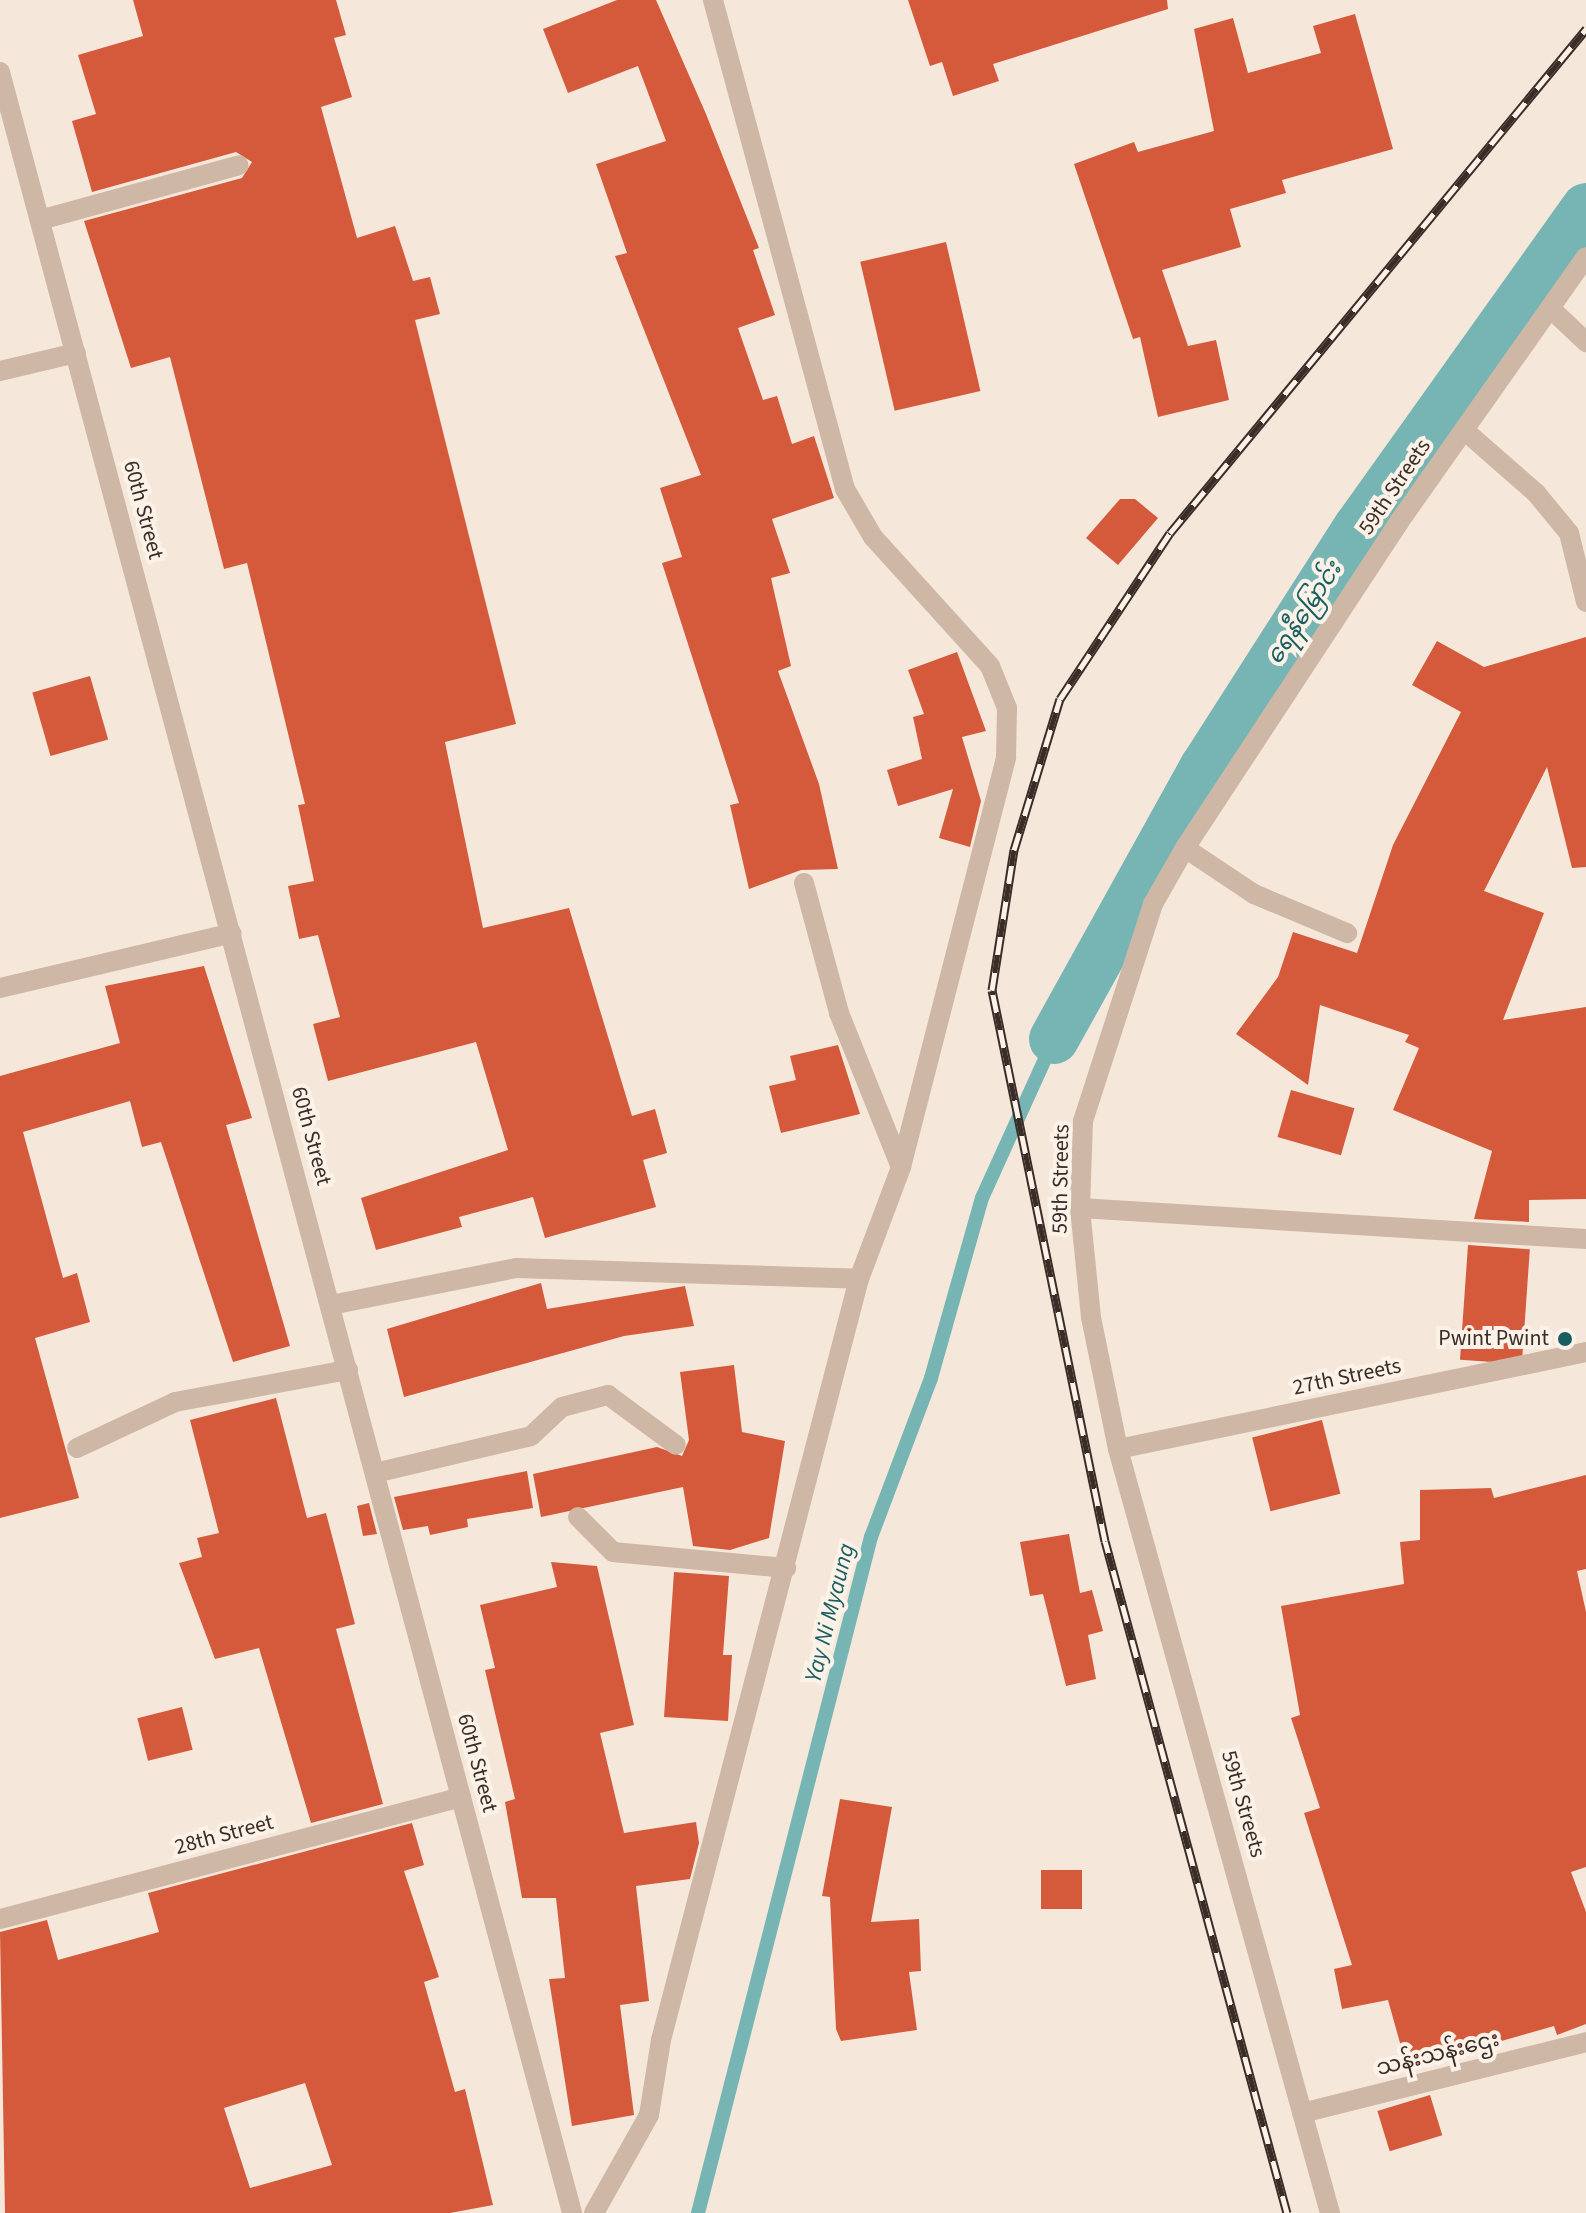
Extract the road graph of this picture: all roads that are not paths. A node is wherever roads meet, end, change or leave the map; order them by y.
1 (713, 0) edge
2 (0, 72) edge
3 (239, 165) dead end
4 (40, 220) junction
5 (1586, 257) edge
6 (1550, 308) junction
7 (1586, 342) edge
8 (76, 353) junction
9 (0, 371) edge
10 (1464, 430) junction
11 (1569, 533) junction
12 (1586, 554) edge
13 (1586, 602) edge
14 (1185, 848) junction
15 (804, 883) dead end
16 (232, 933) junction
17 (1347, 933) dead end
18 (0, 988) edge
19 (901, 1167) junction
20 (1080, 1208) junction
21 (1586, 1239) edge
22 (859, 1279) junction
23 (331, 1305) junction
24 (1586, 1352) edge
25 (348, 1370) junction
26 (676, 1445) dead end
27 (77, 1448) dead end
28 (1118, 1449) junction
29 (375, 1473) junction
30 (578, 1517) dead end
31 (786, 1568) junction
32 (461, 1797) junction
33 (0, 1919) edge
34 (1586, 2042) edge
35 (1302, 2113) junction
36 (572, 2213) edge
37 (594, 2213) edge
38 (1330, 2213) edge

1 - 19 street
2 - 4 street, 60th Street
3 - 4 street
4 - 8 street, 60th Street
5 - 6 street, 59th Streets
6 - 7 street
6 - 10 street, 59th Streets
8 - 9 street
8 - 16 street, 60th Street
10 - 11 street
10 - 14 street, 59th Streets
11 - 12 street
11 - 13 street
14 - 17 street
14 - 20 street, 59th Streets
15 - 19 street
16 - 18 street
16 - 23 street, 60th Street
19 - 22 street
20 - 21 street
20 - 28 street, 59th Streets
22 - 23 street
22 - 31 street
23 - 25 street, 60th Street
24 - 28 street, 27th Streets
25 - 27 street
25 - 29 street, 60th Street
26 - 29 street
28 - 35 street, 59th Streets
29 - 32 street, 60th Street
30 - 31 street
31 - 37 street
32 - 33 street, 28th Street
32 - 36 street, 60th Street
34 - 35 street, သန်းသန်းဌေး
35 - 38 street, 59th Streets

